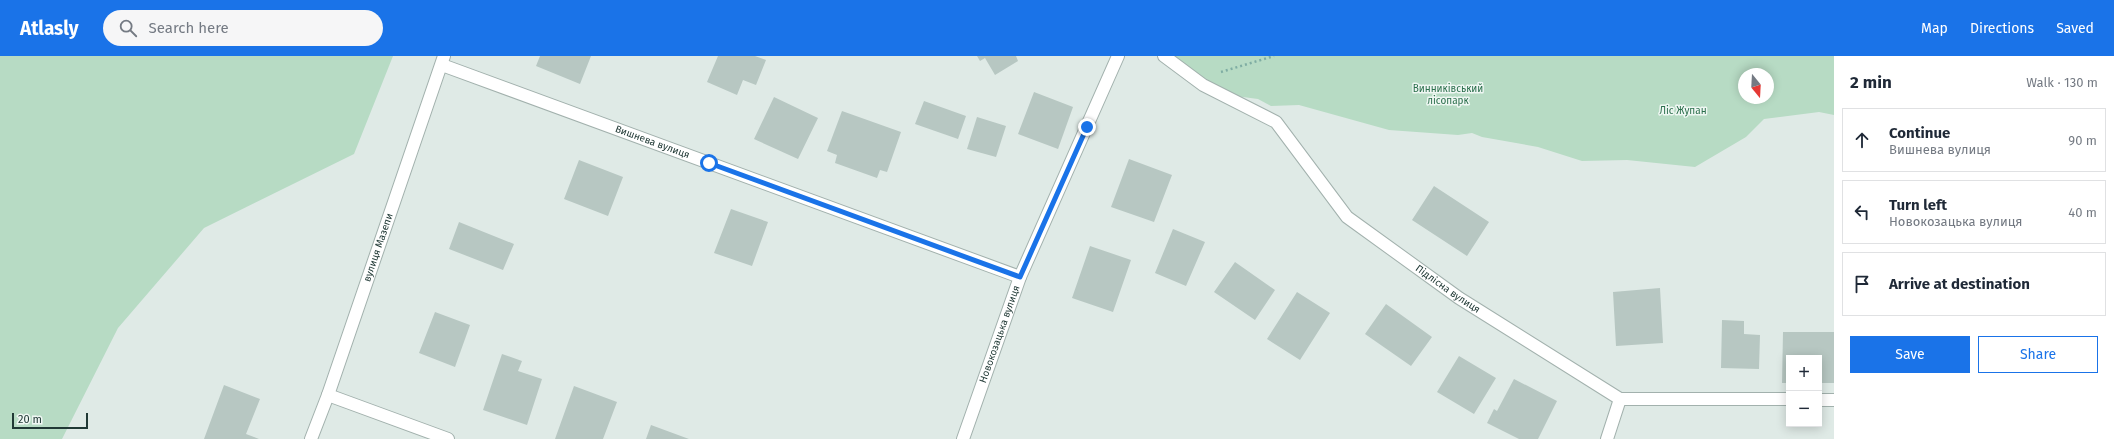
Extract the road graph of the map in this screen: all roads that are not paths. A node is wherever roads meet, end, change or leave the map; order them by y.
1 (1118, 56) edge
2 (1164, 56) edge
3 (443, 60) edge
4 (1020, 277) junction
5 (328, 395) junction
6 (1620, 399) junction
7 (1786, 400) edge
8 (1822, 400) edge
9 (1834, 400) edge
10 (311, 439) edge
11 (448, 439) edge
12 (963, 439) edge
13 (1607, 439) edge

1 - 4 street, Новокозацька вулиця
2 - 6 street, Підлісна вулиця
3 - 4 street, Вишнева вулиця
3 - 5 street, вулиця Мазепи
4 - 12 street, Новокозацька вулиця
5 - 10 street, вулиця Мазепи
5 - 11 street
6 - 7 street
6 - 13 street
8 - 9 street

